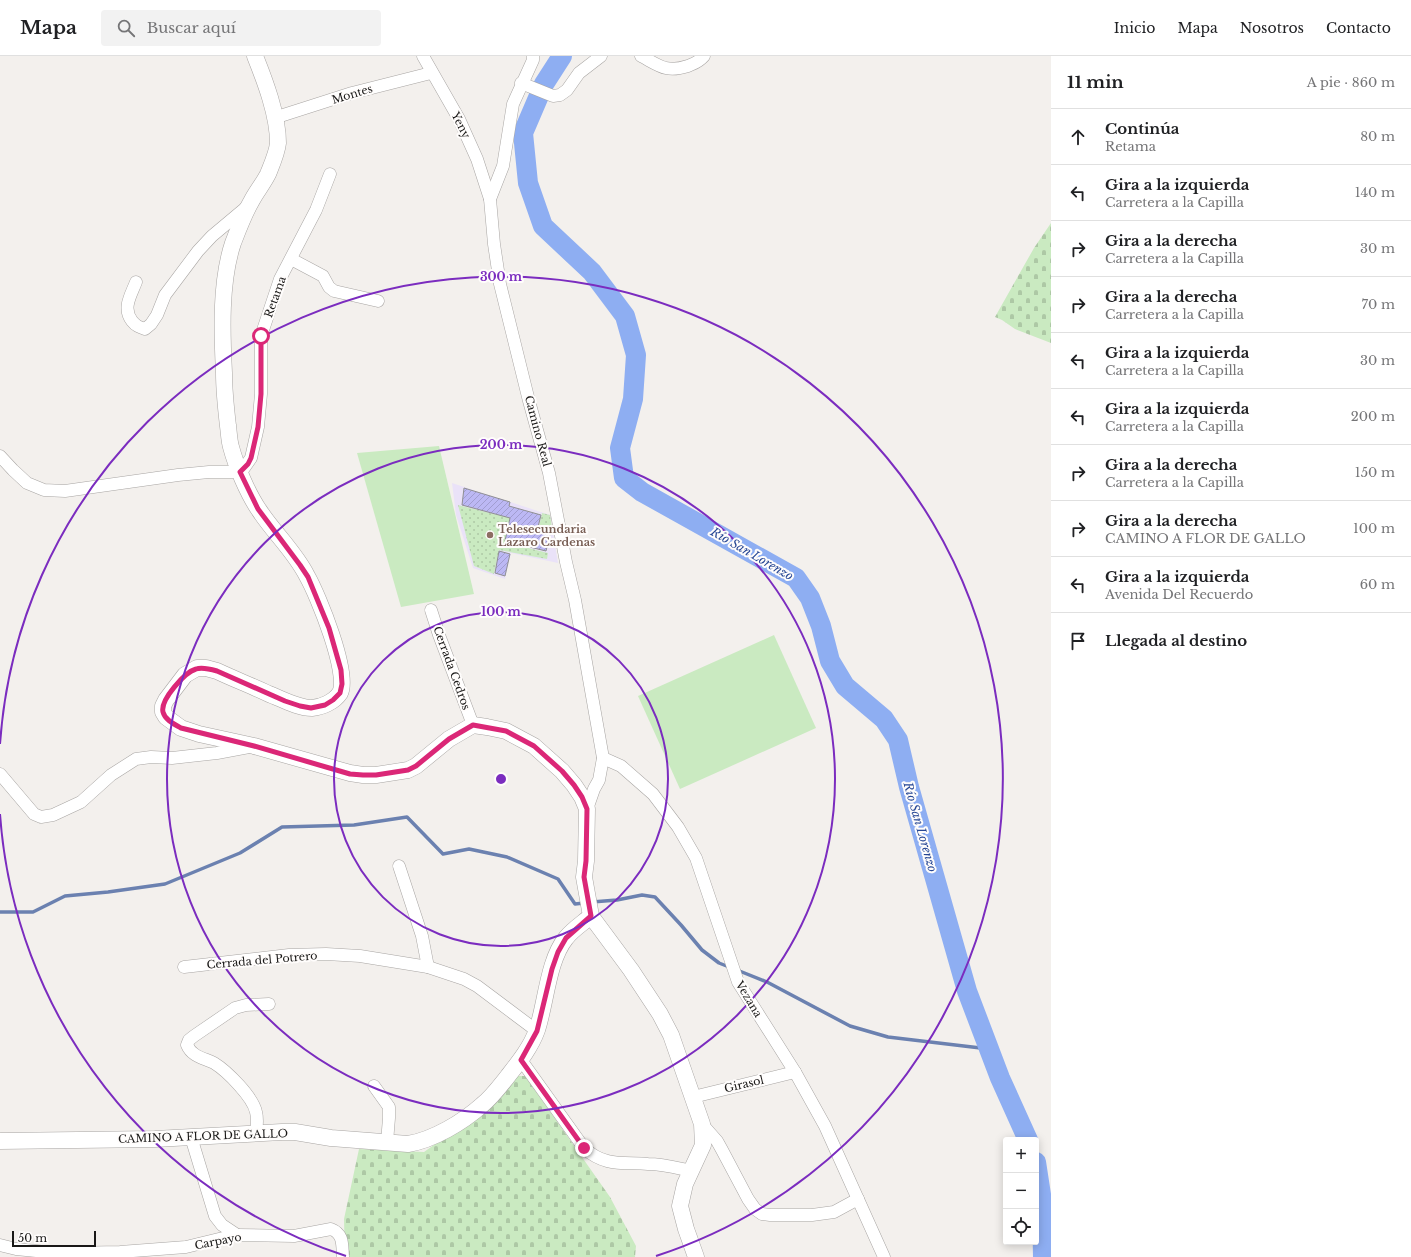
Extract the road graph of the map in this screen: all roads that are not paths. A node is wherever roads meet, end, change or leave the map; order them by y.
1 (255, 56) edge
2 (423, 56) edge
3 (533, 56) edge
4 (601, 56) edge
5 (641, 56) edge
6 (704, 56) edge
7 (431, 73) junction
8 (521, 83) junction
9 (274, 118) junction
10 (330, 174) dead end
11 (490, 199) junction
12 (250, 204) junction
13 (291, 259) junction
14 (136, 282) dead end
15 (378, 301) dead end
16 (0, 456) edge
17 (240, 472) junction
18 (431, 610) dead end
19 (473, 725) junction
20 (254, 746) junction
21 (603, 758) junction
22 (0, 774) edge
23 (587, 809) junction
24 (399, 866) dead end
25 (590, 912) junction
26 (184, 967) dead end
27 (428, 967) junction
28 (269, 1004) dead end
29 (537, 1031) junction
30 (521, 1060) junction
31 (795, 1072) junction
32 (374, 1086) dead end
33 (693, 1096) junction
34 (702, 1124) junction
35 (256, 1134) junction
36 (191, 1137) junction
37 (0, 1141) edge
38 (387, 1142) junction
39 (691, 1171) junction
40 (858, 1199) junction
41 (237, 1235) junction
42 (0, 1245) edge
43 (343, 1257) edge
44 (696, 1257) edge
45 (884, 1257) edge

1 - 9 street
2 - 7 street, Yeny
3 - 8 street, Camino Real
4 - 8 street
5 - 6 street
7 - 9 street, Montes
7 - 11 street, Yeny
8 - 11 street, Camino Real
9 - 12 street
10 - 13 street, Retama
11 - 21 street, Camino Real
12 - 14 street
12 - 17 street
13 - 15 street
13 - 17 street, Retama
16 - 17 street
17 - 20 street
18 - 19 street, Cerrada Cedros
19 - 20 street
19 - 23 street
20 - 22 street
21 - 23 street, Camino Real
21 - 31 street, Vezana
23 - 25 street
24 - 27 street
25 - 29 street, CAMINO A FLOR DE GALLO
25 - 33 street
26 - 27 street, Cerrada del Potrero
27 - 29 street, Cerrada del Potrero
28 - 35 street
29 - 30 street, CAMINO A FLOR DE GALLO
30 - 38 street, CAMINO A FLOR DE GALLO
30 - 39 street
31 - 33 street, Girasol
31 - 40 street, Vezana
32 - 38 street
33 - 34 street
34 - 39 street
34 - 40 street
35 - 36 street, CAMINO A FLOR DE GALLO
35 - 38 street, CAMINO A FLOR DE GALLO
36 - 37 street, CAMINO A FLOR DE GALLO
36 - 41 street
39 - 44 street
40 - 45 street, Vezana
41 - 42 street, Carpayo
41 - 43 street, Carpayo

